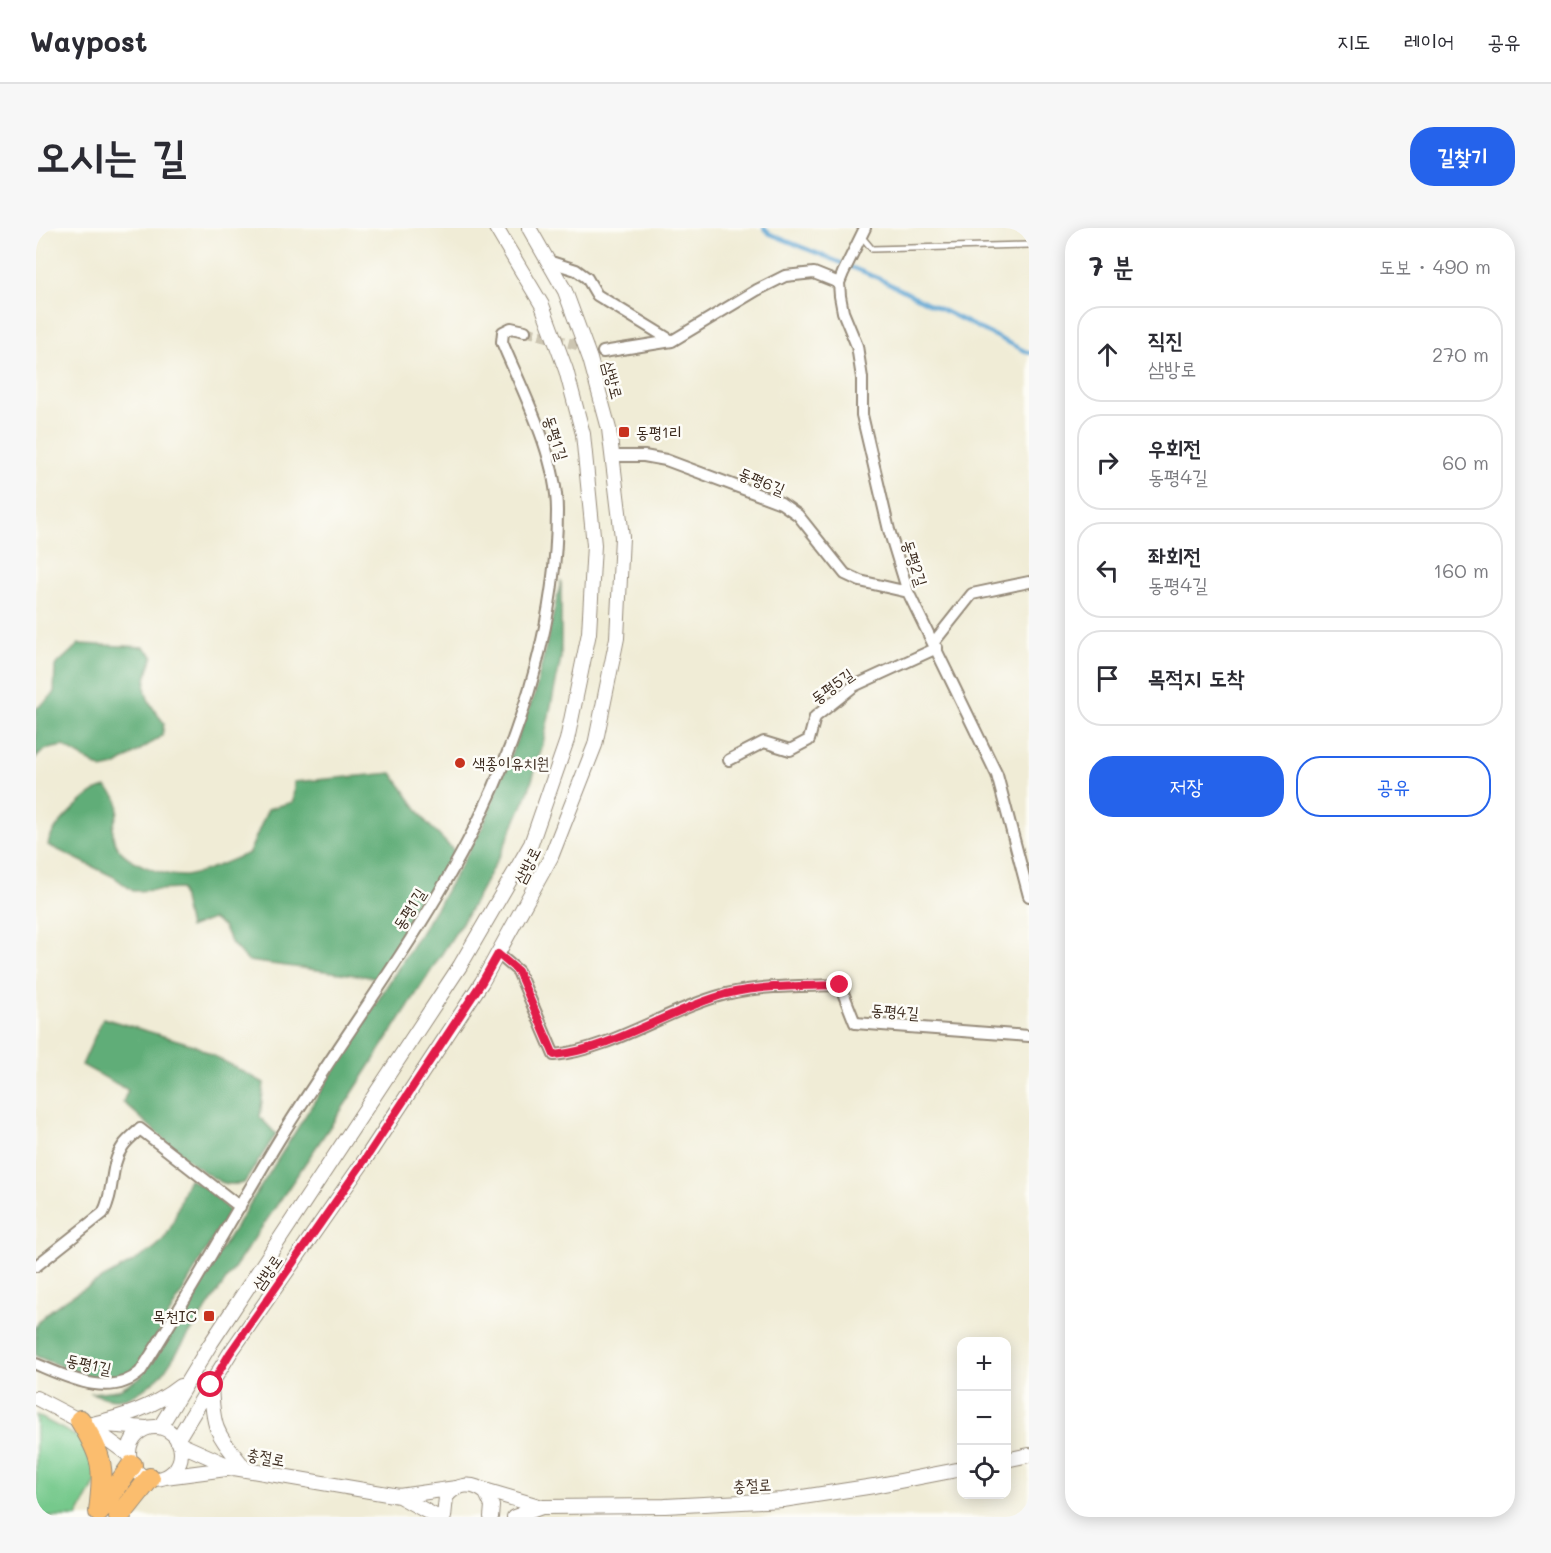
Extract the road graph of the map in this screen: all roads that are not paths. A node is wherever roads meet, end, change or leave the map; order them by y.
1 (496, 228) edge
2 (529, 228) edge
3 (861, 236) edge
4 (1029, 245) edge
5 (548, 261) junction
6 (841, 278) junction
7 (525, 331) tunnel mouth
8 (672, 341) junction
9 (603, 352) tunnel mouth
10 (612, 456) junction
11 (1029, 582) edge
12 (908, 592) junction
13 (935, 645) junction
14 (729, 760) dead end
15 (1029, 896) edge
16 (498, 954) junction
17 (1029, 1036) edge
18 (240, 1207) junction
19 (36, 1266) edge
20 (36, 1364) edge
21 (188, 1379) junction
22 (211, 1385) junction
23 (36, 1398) edge
24 (84, 1423) junction
25 (153, 1428) junction
26 (178, 1442) junction
27 (1029, 1455) edge
28 (1011, 1459) edge
29 (130, 1460) junction
30 (240, 1469) junction
31 (957, 1470) edge
32 (157, 1478) junction
33 (456, 1488) junction
34 (481, 1489) junction
35 (399, 1496) junction
36 (542, 1507) junction
37 (97, 1515) edge
38 (119, 1517) edge
39 (437, 1517) edge
40 (444, 1517) edge
41 (491, 1517) edge
42 (514, 1517) edge

1 - 21 street, 삼방로
2 - 5 street, 삼방로
3 - 4 lane
3 - 6 street
5 - 8 street
5 - 10 street, 삼방로
6 - 8 street
6 - 12 street, 동평2길
7 - 18 street, 동평1길
8 - 9 street
10 - 12 street, 동평6길
10 - 16 street, 삼방로
11 - 13 street
12 - 13 street, 동평2길
13 - 14 street, 동평5길
13 - 15 street, 동평2길
16 - 17 street, 동평4길
16 - 22 street, 삼방로
18 - 19 street
18 - 20 street, 동평1길
21 - 24 street
21 - 25 street, 삼방로
22 - 26 street, 삼방로
22 - 30 street
23 - 24 street
24 - 25 street
24 - 29 street
24 - 37 highway
25 - 26 street
25 - 29 street
26 - 30 street, 충절로
26 - 32 street
27 - 28 street
29 - 32 street
29 - 37 highway
30 - 32 street, 충절로
30 - 35 street, 충절로
31 - 36 street, 충절로
32 - 38 highway
33 - 34 street, 충절로
33 - 35 street, 충절로
33 - 40 street
34 - 36 street, 충절로
34 - 41 street
35 - 39 street, 충절로
36 - 42 street, 충절로

